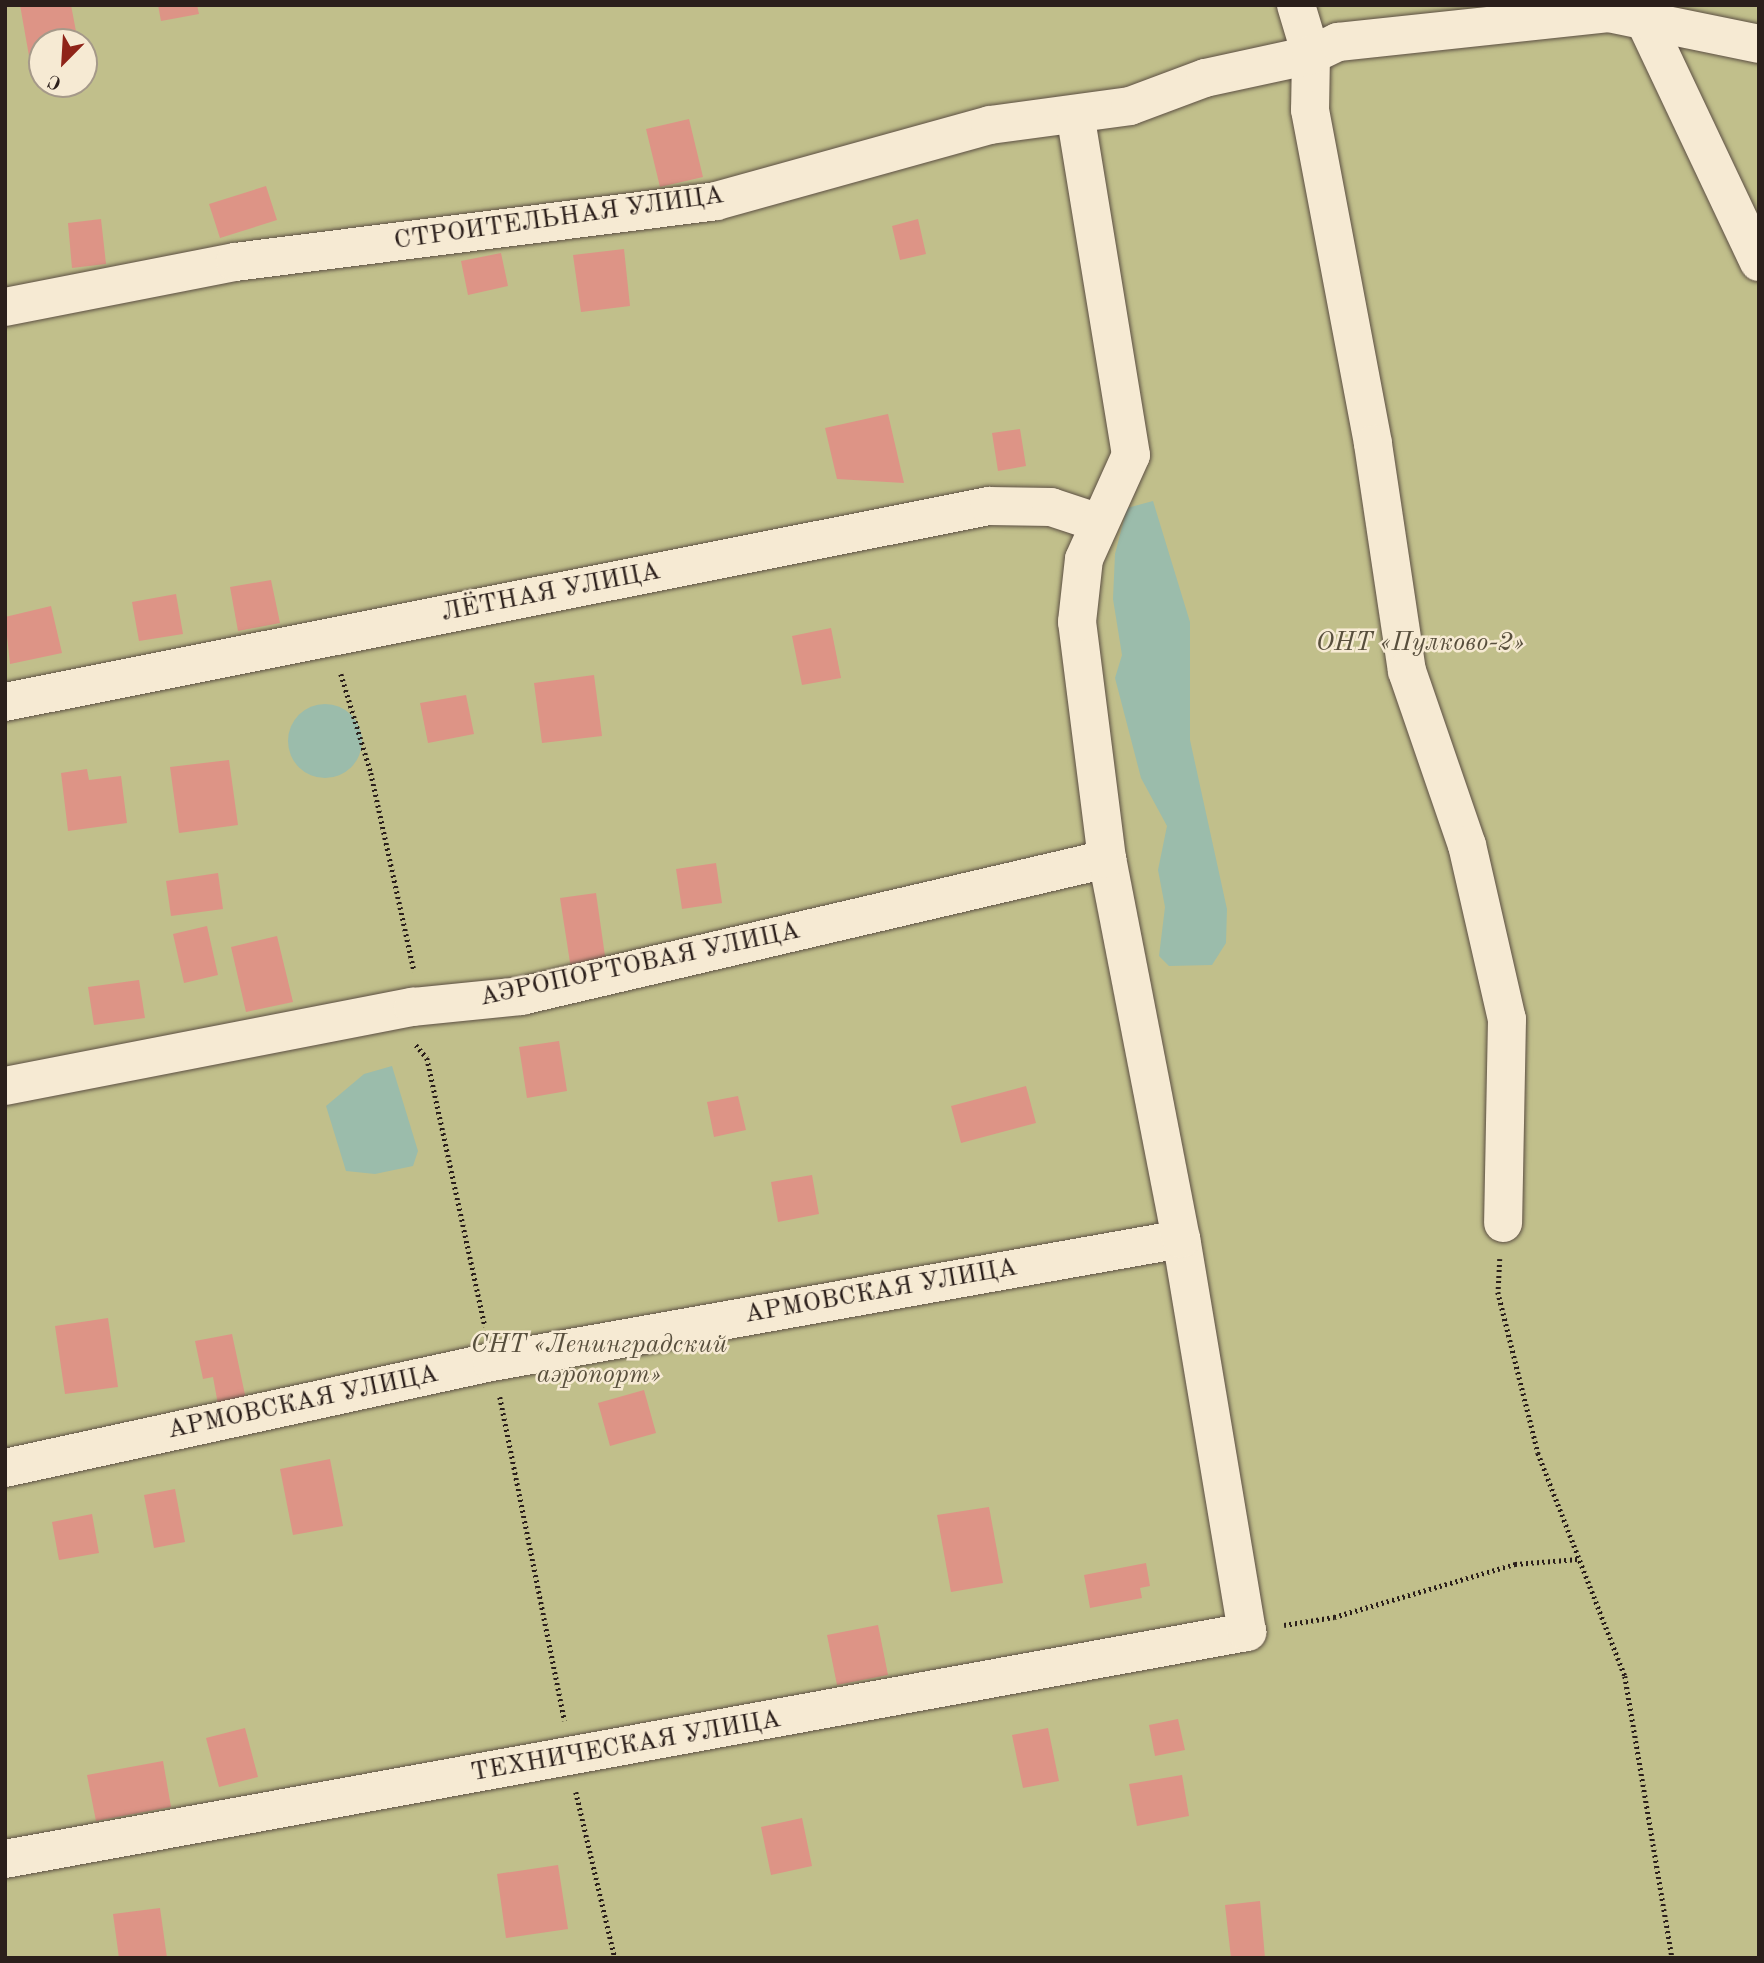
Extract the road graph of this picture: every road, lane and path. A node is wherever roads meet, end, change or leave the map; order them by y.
1 (1296, 5) edge
2 (1643, 17) junction
3 (1759, 44) edge
4 (1311, 55) junction
5 (1076, 118) junction
6 (1759, 262) edge
7 (5, 307) edge
8 (1096, 522) junction
9 (326, 638) junction
10 (5, 702) edge
11 (1107, 859) junction
12 (414, 1007) junction
13 (5, 1086) edge
14 (1503, 1223) joint
15 (1181, 1239) junction
16 (492, 1362) junction
17 (5, 1468) edge
18 (1579, 1559) junction
19 (1247, 1632) junction
20 (572, 1757) junction
21 (5, 1859) edge
22 (615, 1958) edge
23 (1672, 1958) edge

1 - 4 lane
2 - 3 lane, СТРОИТЕЛЬНАЯ УЛИЦА
2 - 4 lane, СТРОИТЕЛЬНАЯ УЛИЦА
2 - 6 lane
4 - 5 lane, СТРОИТЕЛЬНАЯ УЛИЦА
4 - 14 lane
5 - 7 lane, СТРОИТЕЛЬНАЯ УЛИЦА
5 - 8 lane
8 - 9 lane, ЛЁТНАЯ УЛИЦА
8 - 11 lane
9 - 10 lane, ЛЁТНАЯ УЛИЦА
9 - 12 path
11 - 12 lane, АЭРОПОРТОВАЯ УЛИЦА
11 - 15 lane
12 - 13 lane, АЭРОПОРТОВАЯ УЛИЦА
12 - 16 path
14 - 18 path
15 - 16 lane, АРМОВСКАЯ УЛИЦА
15 - 19 lane
16 - 17 lane, АРМОВСКАЯ УЛИЦА
16 - 20 path
18 - 19 path
18 - 23 path
19 - 20 lane, ТЕХНИЧЕСКАЯ УЛИЦА
20 - 21 lane, ТЕХНИЧЕСКАЯ УЛИЦА
20 - 22 path

